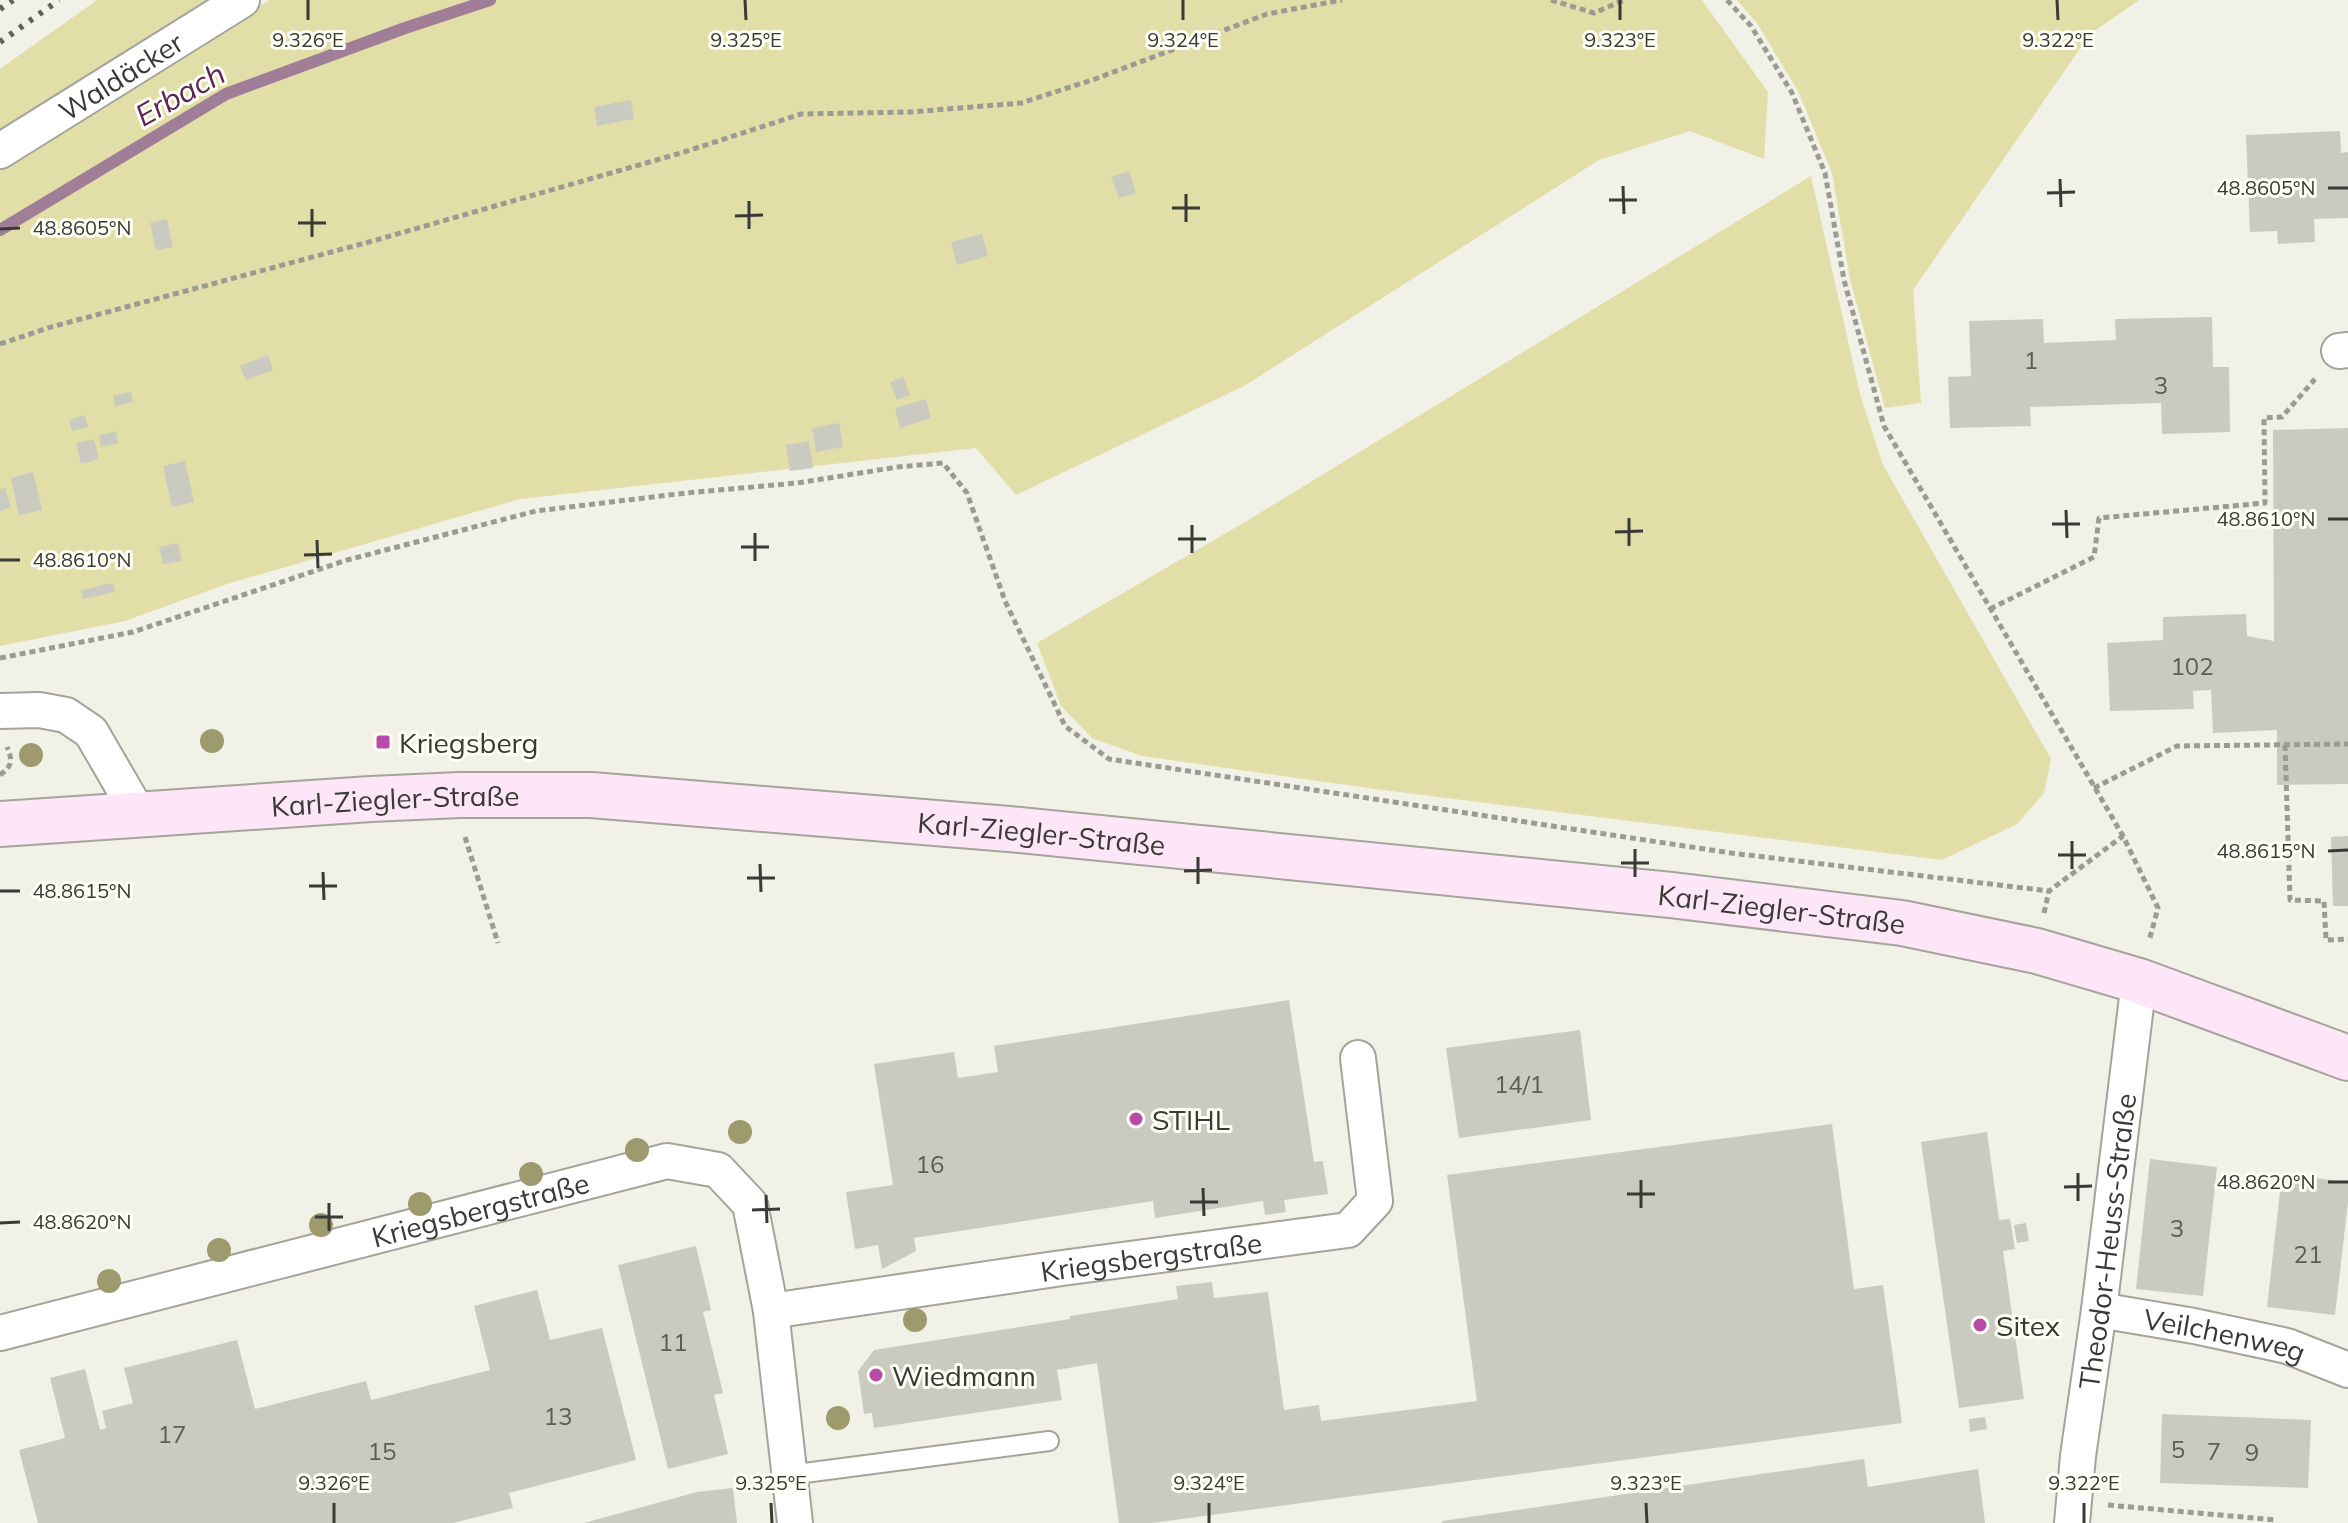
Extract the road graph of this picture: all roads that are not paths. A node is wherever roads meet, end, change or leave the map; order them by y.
1 (242, 0) edge
2 (0, 151) edge
3 (0, 711) edge
4 (138, 813) junction
5 (0, 824) edge
6 (2139, 981) junction
7 (1358, 1058) dead end
8 (2348, 1058) edge
9 (2099, 1310) junction
10 (771, 1311) junction
11 (0, 1333) edge
12 (2348, 1370) edge
13 (1049, 1441) dead end
14 (789, 1475) junction
15 (2074, 1513) edge
16 (795, 1523) edge

1 - 2 street, Waldäcker
3 - 4 street
4 - 5 street, Karl-Ziegler-Straße
4 - 6 street, Karl-Ziegler-Straße
6 - 8 street, Karl-Ziegler-Straße
6 - 9 street, Theodor-Heuss-Straße
7 - 10 street, Kriegsbergstraße
9 - 12 street, Veilchenweg
9 - 15 street, Theodor-Heuss-Straße
10 - 11 street, Kriegsbergstraße
10 - 14 street, Kriegsbergstraße
13 - 14 lane
14 - 16 street, Kriegsbergstraße

